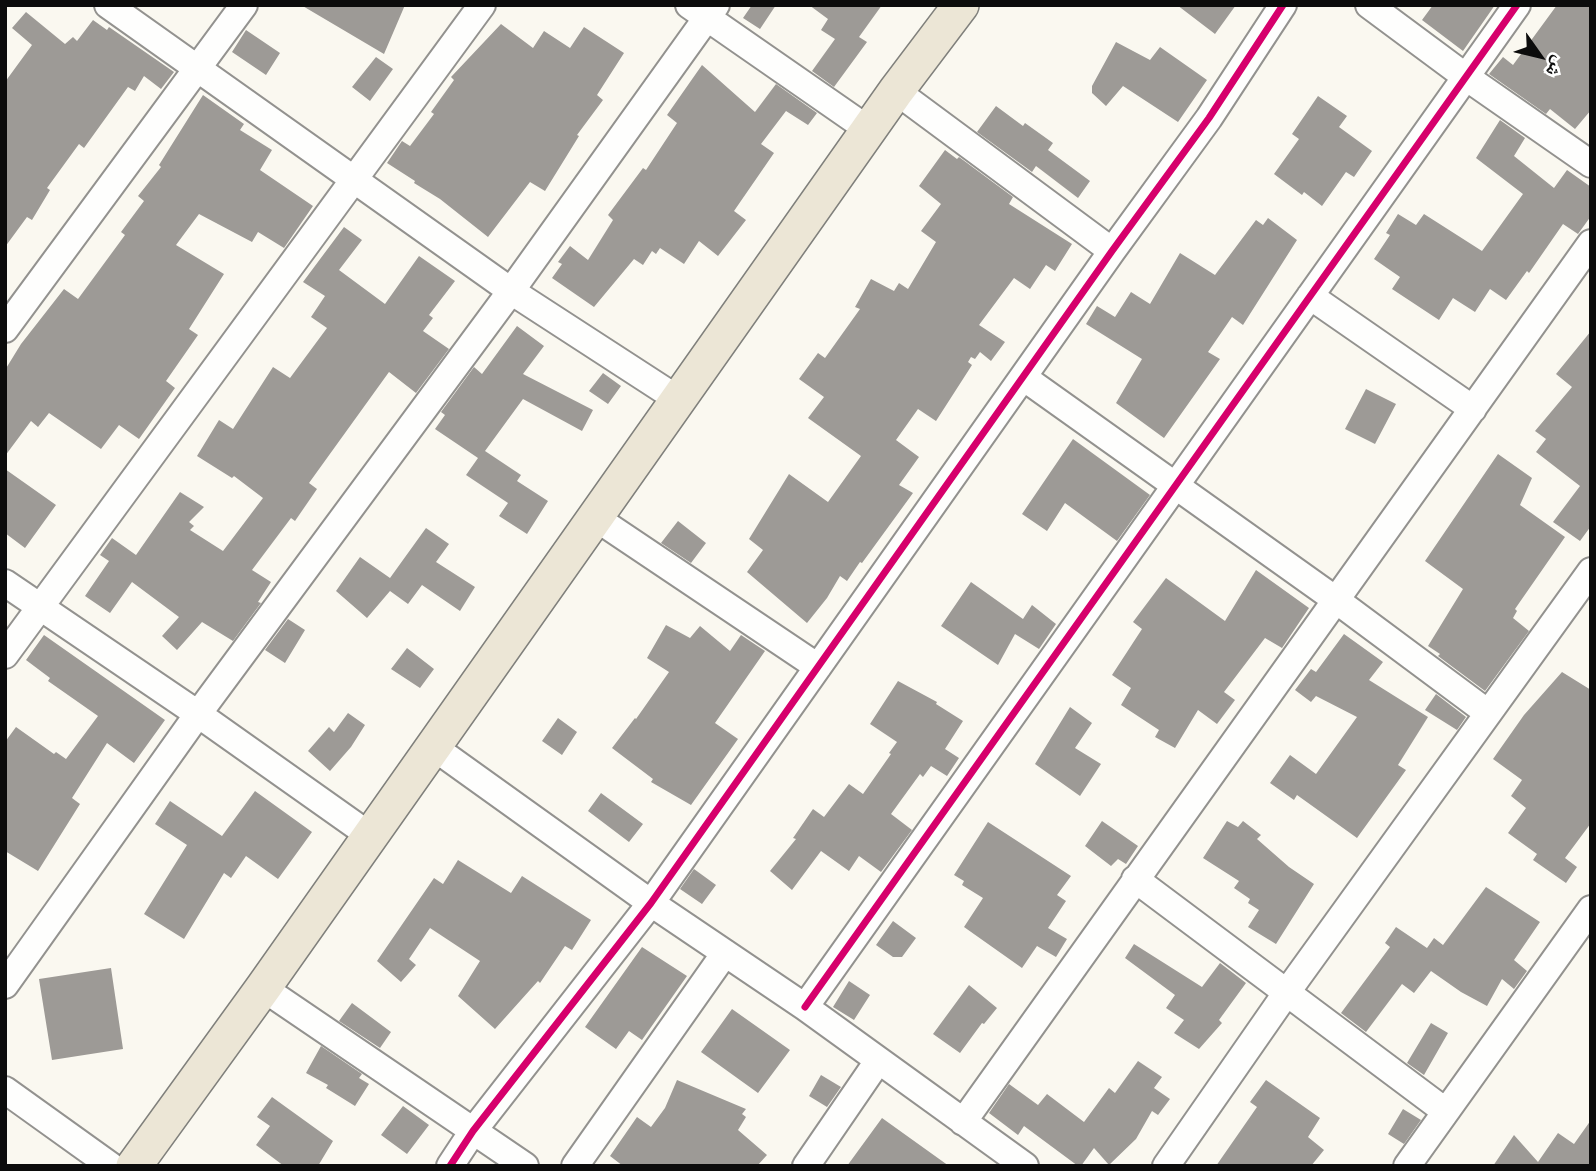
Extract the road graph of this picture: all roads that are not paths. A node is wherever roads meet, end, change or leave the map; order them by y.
1 (108, 5) edge
2 (244, 5) edge
3 (482, 5) edge
4 (961, 5) edge
5 (1283, 5) edge
6 (1369, 5) edge
7 (1517, 5) edge
8 (704, 10) edge
9 (197, 68) junction
10 (1466, 77) junction
11 (896, 91) junction
12 (869, 130) junction
13 (1591, 164) edge
14 (354, 180) junction
15 (1591, 243) edge
16 (1112, 251) junction
17 (511, 291) junction
18 (1310, 296) junction
19 (5, 329) edge
20 (1023, 377) junction
21 (679, 401) junction
22 (1473, 409) junction
23 (1175, 486) junction
24 (596, 518) junction
25 (5, 583) edge
26 (1587, 584) edge
27 (1336, 600) junction
28 (41, 608) junction
29 (5, 655) edge
30 (818, 667) junction
31 (1489, 713) junction
32 (198, 714) junction
33 (432, 746) junction
34 (369, 835) junction
35 (1135, 879) junction
36 (651, 903) junction
37 (1591, 909) edge
38 (725, 953) junction
39 (5, 985) edge
40 (263, 988) junction
41 (1287, 992) junction
42 (805, 1007) junction
43 (878, 1061) junction
44 (5, 1090) edge
45 (1445, 1111) junction
46 (963, 1122) junction
47 (473, 1132) junction
48 (111, 1166) edge
49 (134, 1166) edge
50 (450, 1166) edge
51 (525, 1166) edge
52 (575, 1166) edge
53 (806, 1166) edge
54 (1025, 1166) edge
55 (1166, 1166) edge
56 (1408, 1166) edge

1 - 9 street
2 - 9 street
3 - 14 street
4 - 11 main road
5 - 16 street
6 - 10 street
7 - 10 street
8 - 12 street
8 - 17 street
9 - 14 street
9 - 19 street
10 - 13 street
10 - 18 street
11 - 12 main road
11 - 16 street
12 - 21 main road
14 - 17 street
14 - 28 street
15 - 22 street
16 - 20 street
17 - 21 street
17 - 32 street
18 - 22 street
18 - 23 street
20 - 23 street
20 - 30 street
21 - 24 main road
22 - 27 street
23 - 27 street
23 - 42 street
24 - 30 street
24 - 33 main road
25 - 28 street
26 - 31 street
27 - 31 street
27 - 35 street
28 - 29 street
28 - 32 street
30 - 36 street
31 - 41 street
32 - 34 street
32 - 39 street
33 - 34 main road
33 - 36 street
34 - 40 main road
35 - 41 street
35 - 46 street
36 - 38 street
36 - 47 street
37 - 45 street
38 - 42 street
38 - 52 street
40 - 47 street
40 - 49 main road
41 - 45 street
41 - 55 street
42 - 43 street
43 - 46 street
43 - 53 street
44 - 48 street
45 - 56 street
46 - 54 street
47 - 50 street
47 - 51 street

